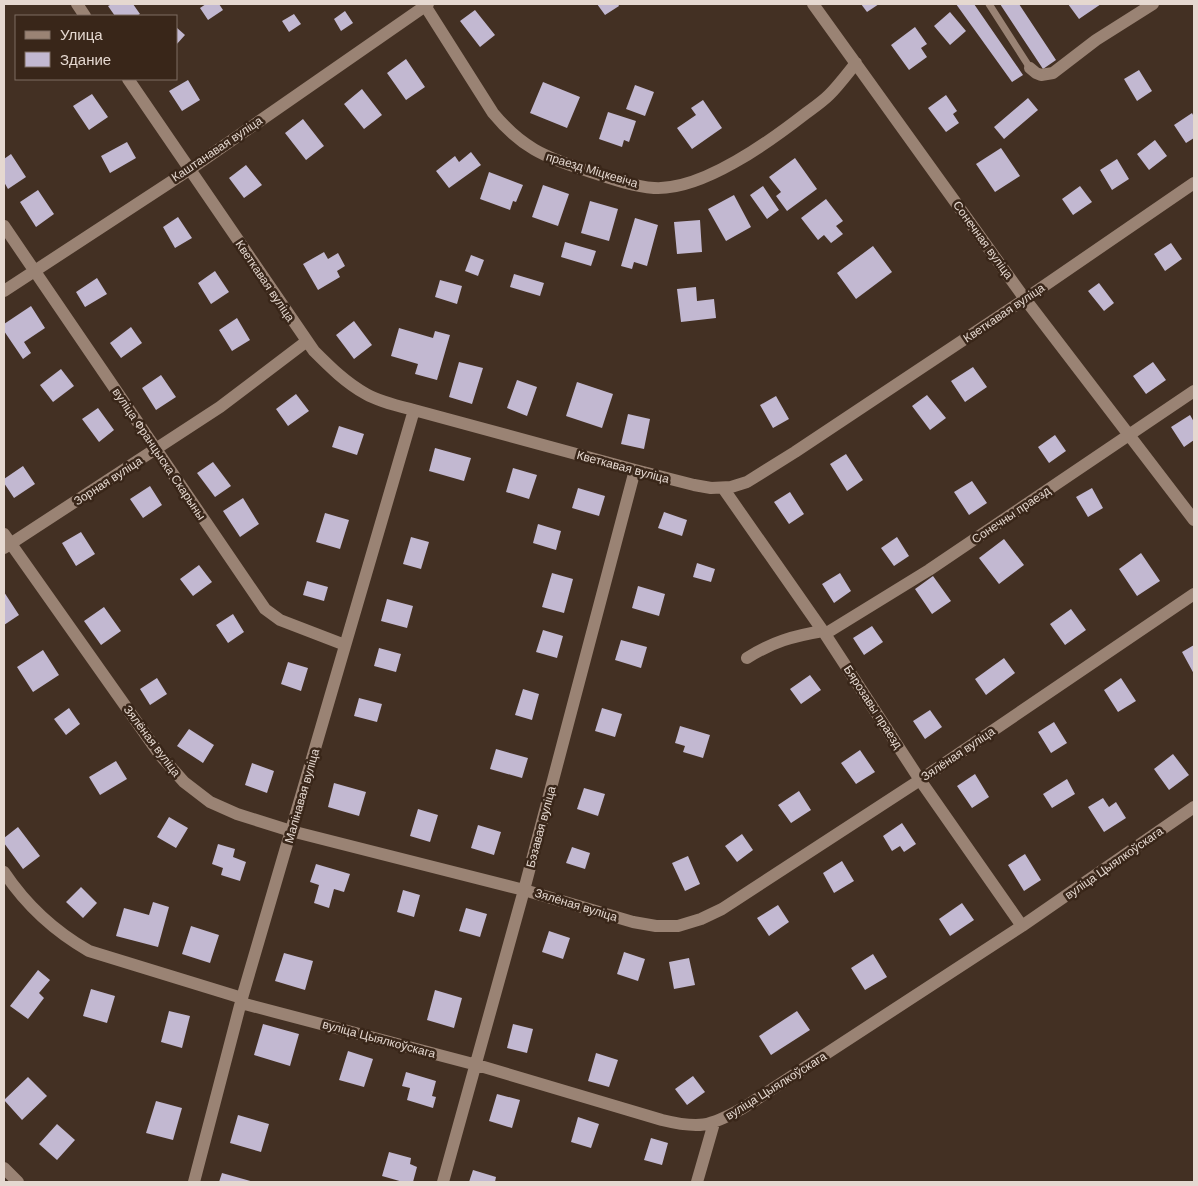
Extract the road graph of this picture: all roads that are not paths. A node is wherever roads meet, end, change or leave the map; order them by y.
1 (77, 4) edge
2 (425, 4) edge
3 (813, 4) edge
4 (988, 4) edge
5 (1152, 4) edge
6 (84, 15) edge
7 (856, 63) junction
8 (1030, 68) joint
9 (129, 80) edge
10 (189, 170) junction
11 (1194, 183) edge
12 (4, 226) edge
13 (33, 271) junction
14 (4, 291) edge
15 (1025, 299) junction
16 (307, 341) junction
17 (1194, 391) edge
18 (414, 410) junction
19 (1130, 435) junction
20 (156, 450) junction
21 (635, 470) junction
22 (723, 488) junction
23 (1194, 520) edge
24 (6, 542) edge
25 (1194, 594) edge
26 (824, 632) junction
27 (345, 645) junction
28 (747, 658) dead end
29 (920, 780) junction
30 (1194, 807) edge
31 (291, 831) junction
32 (4, 872) edge
33 (524, 890) junction
34 (1022, 926) junction
35 (242, 1000) junction
36 (477, 1065) junction
37 (714, 1123) junction
38 (4, 1168) edge
39 (18, 1182) edge
40 (194, 1182) edge
41 (443, 1182) edge
42 (697, 1182) edge

1 - 6 street
2 - 7 street, праезд Міцкевіча
2 - 10 street, Каштанавая вуліца
3 - 7 street, Сонечная вуліца
4 - 8 lane
5 - 8 street
7 - 15 street, Сонечная вуліца
9 - 10 street, Кветкавая вуліца
10 - 13 street, Каштанавая вуліца
10 - 16 street, Кветкавая вуліца
11 - 15 street, Кветкавая вуліца
12 - 13 street, вуліца Францыска Скарыны
13 - 14 street, Каштанавая вуліца
13 - 20 street, вуліца Францыска Скарыны
15 - 19 street, Сонечная вуліца
15 - 22 street, Кветкавая вуліца
16 - 18 street, Кветкавая вуліца
16 - 20 street, Зорная вуліца
17 - 19 street, Сонечны праезд
18 - 21 street, Кветкавая вуліца
18 - 27 street, Малінавая вуліца
19 - 23 street, Сонечная вуліца
19 - 26 street, Сонечны праезд
20 - 24 street, Зорная вуліца
20 - 27 street, вуліца Францыска Скарыны
21 - 22 street, Кветкавая вуліца
21 - 33 street, Бэзавая вуліца
22 - 26 street, Бярозавы праезд
24 - 31 street, Зялёная вуліца
25 - 29 street, Зялёная вуліца
26 - 28 street, Сонечны праезд
26 - 29 street, Бярозавы праезд
27 - 31 street, Малінавая вуліца
29 - 33 street, Зялёная вуліца
29 - 34 street, Бярозавы праезд
30 - 34 street, вуліца Цыялкоўскага
31 - 33 street, Зялёная вуліца
31 - 35 street, Малінавая вуліца
32 - 35 street, вуліца Цыялкоўскага
33 - 36 street, Бэзавая вуліца
34 - 37 street, вуліца Цыялкоўскага
35 - 36 street, вуліца Цыялкоўскага
35 - 40 street, Малінавая вуліца
36 - 37 street, вуліца Цыялкоўскага
36 - 41 street, Бэзавая вуліца
37 - 42 street
38 - 39 street

